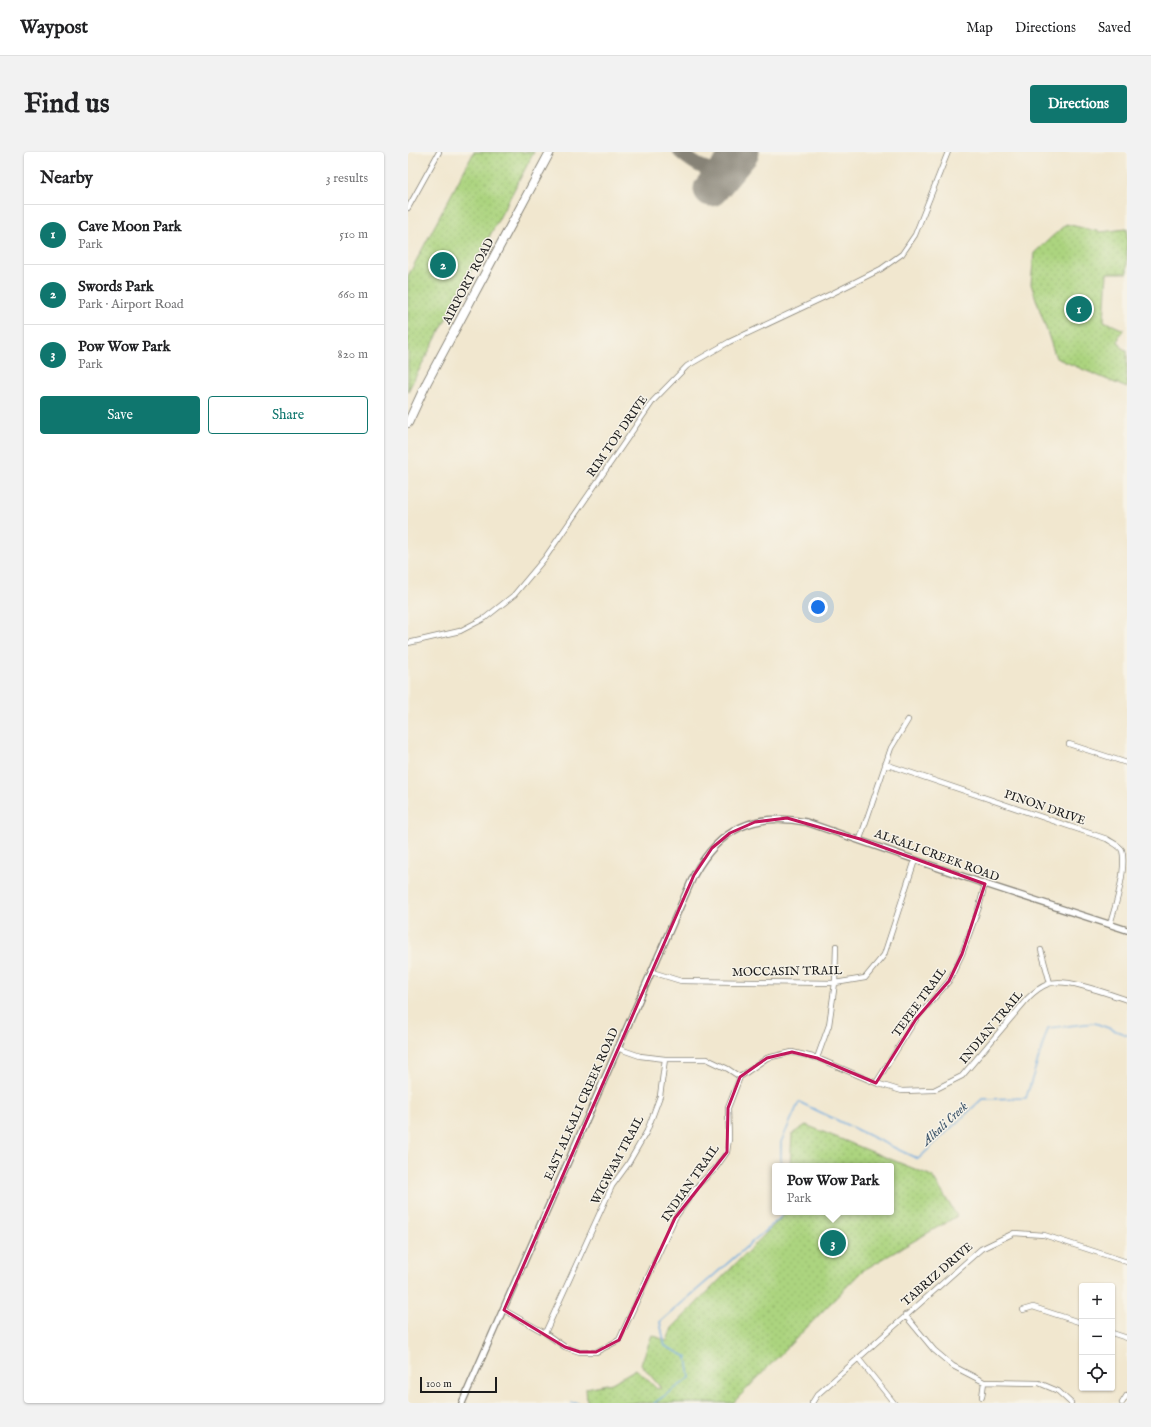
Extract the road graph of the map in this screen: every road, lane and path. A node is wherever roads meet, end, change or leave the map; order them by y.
1 (439, 152) edge
2 (550, 152) edge
3 (948, 152) edge
4 (408, 208) edge
5 (408, 423) edge
6 (408, 643) edge
7 (908, 720) dead end
8 (1069, 744) dead end
9 (1127, 763) edge
10 (886, 764) junction
11 (739, 828) joint
12 (860, 839) junction
13 (915, 860) junction
14 (985, 884) junction
15 (1110, 924) junction
16 (1127, 930) edge
17 (836, 946) dead end
18 (1041, 950) dead end
19 (652, 972) junction
20 (835, 983) junction
21 (1050, 983) junction
22 (1127, 1000) edge
23 (617, 1048) junction
24 (817, 1058) junction
25 (665, 1059) junction
26 (740, 1077) junction
27 (876, 1083) junction
28 (1127, 1262) edge
29 (504, 1310) junction
30 (1022, 1310) dead end
31 (905, 1315) junction
32 (1079, 1322) edge
33 (545, 1333) junction
34 (1115, 1334) edge
35 (1127, 1338) edge
36 (858, 1358) junction
37 (984, 1382) junction
38 (1127, 1395) edge
39 (982, 1397) dead end
40 (462, 1403) edge
41 (812, 1403) edge
42 (894, 1403) edge
43 (1071, 1403) edge
44 (1122, 1403) edge

1 - 4 street
2 - 5 highway, AIRPORT ROAD
3 - 6 street, RIM TOP DRIVE
7 - 10 street
8 - 9 street
10 - 12 street
10 - 15 street, PINON DRIVE
11 - 12 street, ALKALI CREEK ROAD
11 - 19 street, EAST ALKALI CREEK ROAD
12 - 13 street, ALKALI CREEK ROAD
13 - 14 street, ALKALI CREEK ROAD
13 - 20 street, MOCCASIN TRAIL
14 - 15 street, ALKALI CREEK ROAD
14 - 27 street, TEPEE TRAIL
15 - 16 street, ALKALI CREEK ROAD
17 - 20 street
18 - 21 street
19 - 20 street, MOCCASIN TRAIL
19 - 23 street, EAST ALKALI CREEK ROAD
20 - 24 street
21 - 22 street
21 - 27 street, INDIAN TRAIL
23 - 25 street
23 - 29 street, EAST ALKALI CREEK ROAD
24 - 26 street, INDIAN TRAIL
24 - 27 street, INDIAN TRAIL
25 - 26 street
25 - 33 street, WIGWAM TRAIL
26 - 33 street, INDIAN TRAIL
28 - 31 street, TABRIZ DRIVE
29 - 33 street, INDIAN TRAIL
29 - 40 street, EAST ALKALI CREEK ROAD
30 - 32 street
31 - 36 street, TABRIZ DRIVE
31 - 37 street
34 - 35 street
36 - 41 street, TABRIZ DRIVE
36 - 42 street
37 - 39 street
37 - 43 street
38 - 44 street

